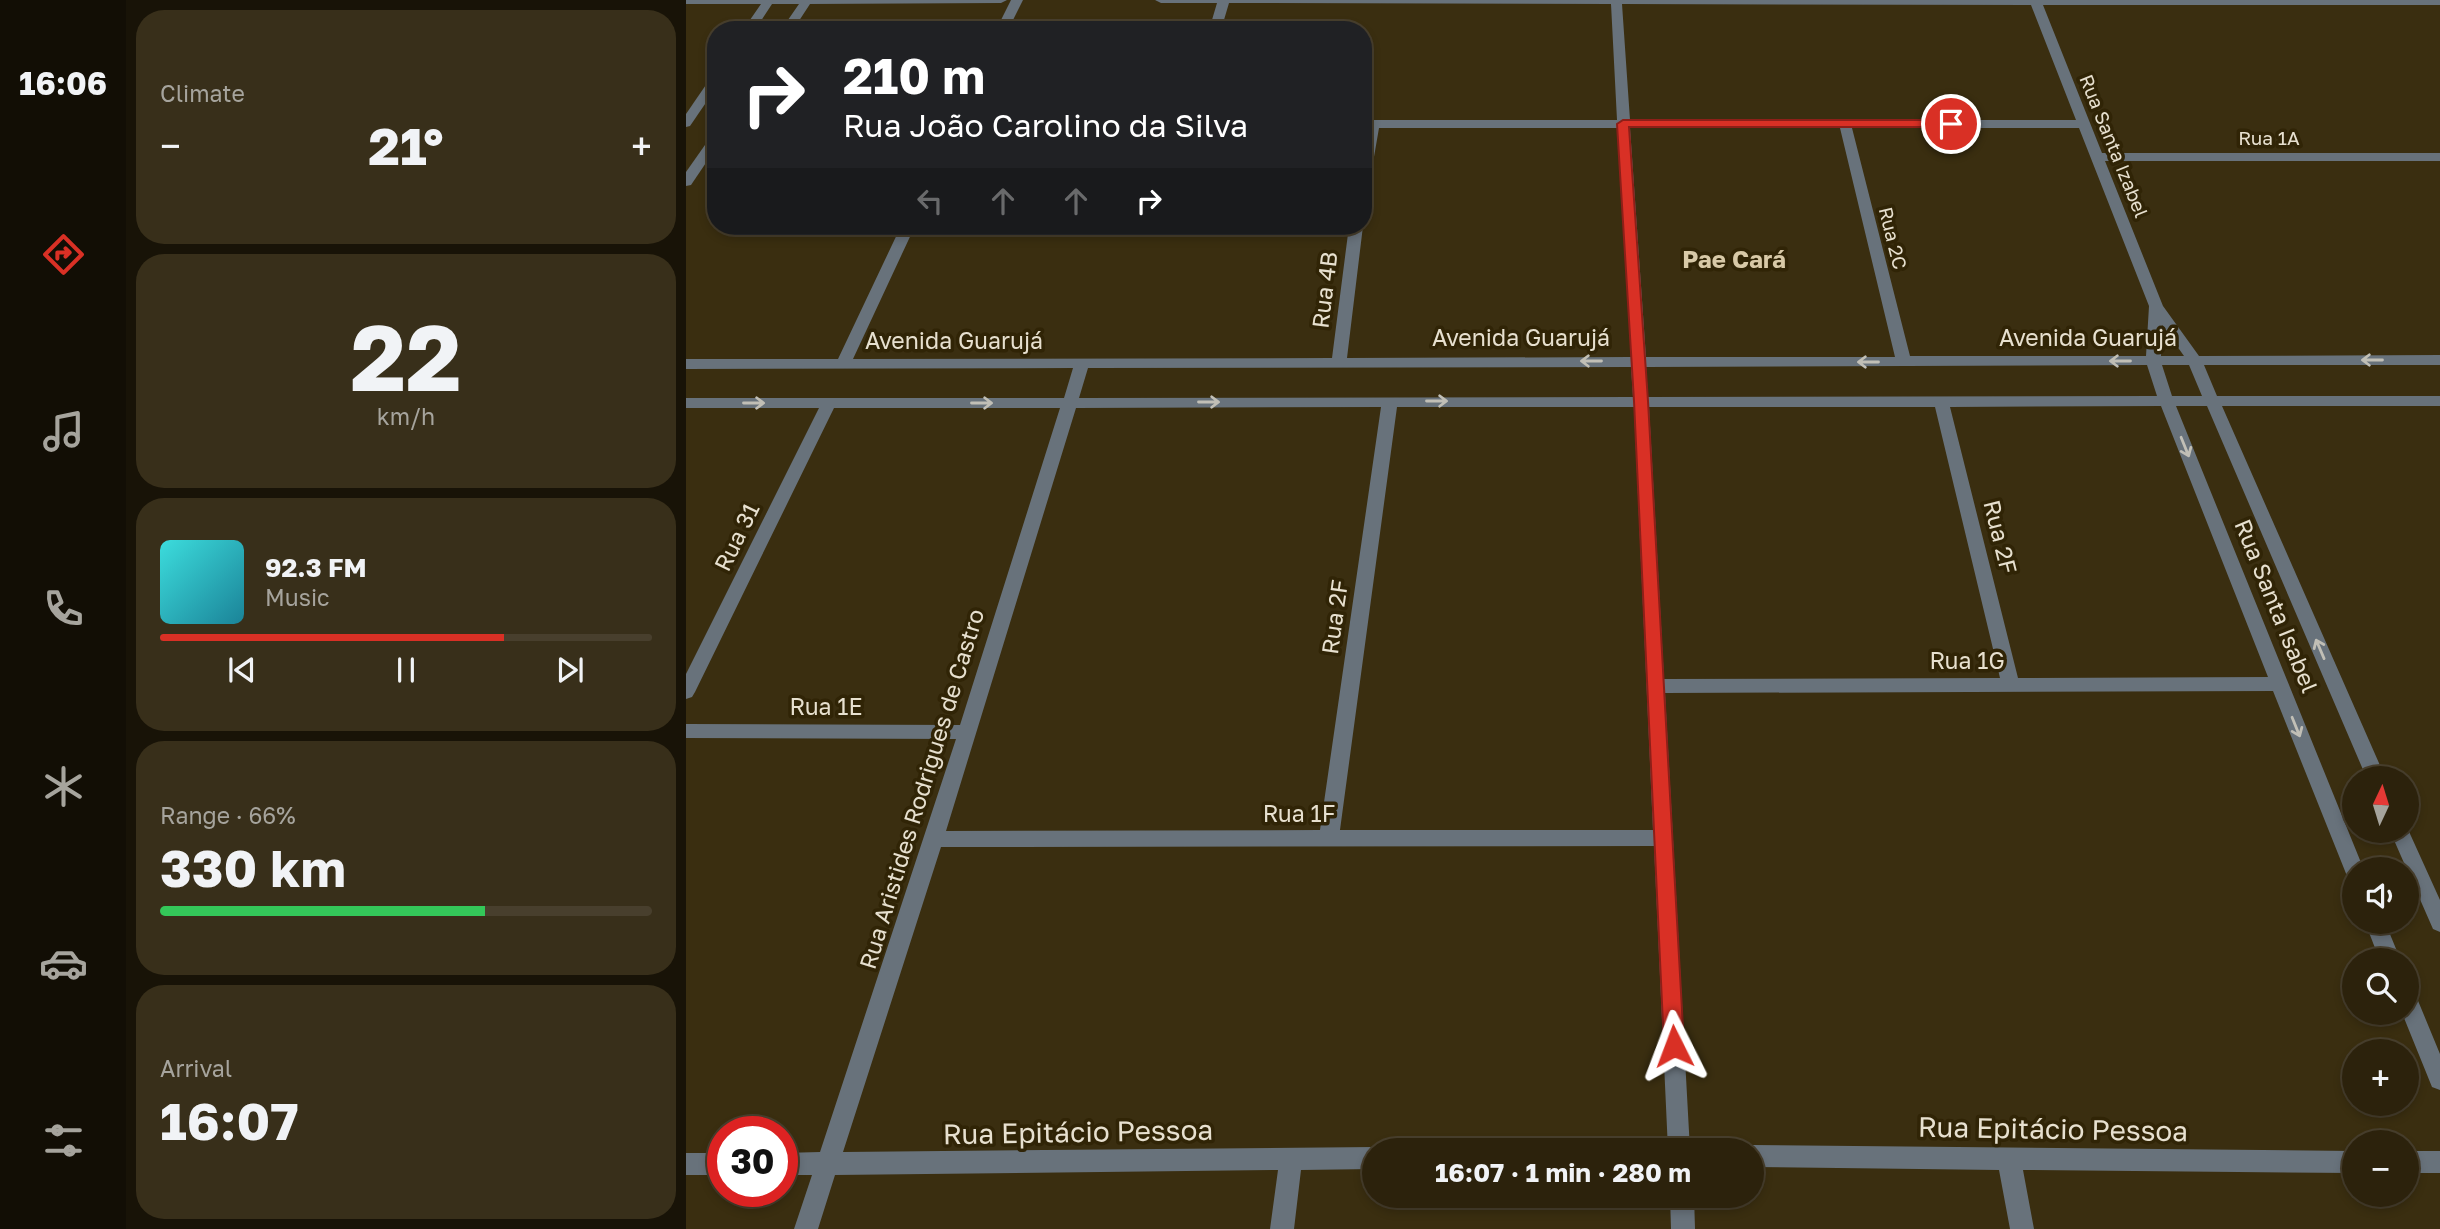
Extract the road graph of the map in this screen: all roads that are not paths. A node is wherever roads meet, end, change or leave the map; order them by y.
1 (1001, 0) edge
2 (1017, 0) edge
3 (1161, 0) edge
4 (1224, 0) edge
5 (1616, 0) edge
6 (2036, 0) edge
7 (686, 1) edge
8 (769, 1) edge
9 (806, 1) edge
10 (2440, 2) edge
11 (755, 21) edge
12 (793, 21) edge
13 (1006, 21) edge
14 (1218, 21) edge
15 (707, 92) edge
16 (686, 123) edge
17 (1845, 123) junction
18 (1372, 124) edge
19 (1623, 124) junction
20 (2085, 124) junction
21 (707, 152) edge
22 (2099, 157) junction
23 (2440, 157) edge
24 (686, 183) edge
25 (904, 235) edge
26 (1355, 235) edge
27 (2156, 306) junction
28 (1339, 360) junction
29 (2153, 360) junction
30 (2194, 360) junction
31 (2440, 360) edge
32 (1639, 361) junction
33 (1904, 362) junction
34 (1082, 363) junction
35 (686, 364) edge
36 (844, 364) junction
37 (1941, 400) junction
38 (2166, 400) junction
39 (2212, 400) junction
40 (1390, 401) junction
41 (1641, 401) junction
42 (2436, 401) edge
43 (1069, 402) junction
44 (686, 403) edge
45 (829, 403) junction
46 (2440, 416) edge
47 (2278, 684) junction
48 (1655, 686) junction
49 (2011, 686) junction
50 (686, 692) edge
51 (686, 732) edge
52 (965, 732) junction
53 (2371, 766) edge
54 (1663, 838) junction
55 (934, 839) junction
56 (1329, 839) junction
57 (2406, 844) edge
58 (2349, 857) edge
59 (2440, 923) edge
60 (2417, 1025) edge
61 (2440, 1080) edge
62 (1678, 1138) edge
63 (1764, 1156) edge
64 (1362, 1158) edge
65 (2009, 1158) junction
66 (1291, 1159) junction
67 (2342, 1161) edge
68 (2419, 1162) edge
69 (2440, 1162) edge
70 (686, 1164) edge
71 (707, 1164) edge
72 (798, 1164) edge
73 (827, 1165) junction
74 (1682, 1208) edge
75 (806, 1229) edge
76 (1282, 1229) edge
77 (1683, 1229) edge
78 (2022, 1229) edge

1 - 9 street
2 - 13 street
3 - 4 street
4 - 5 street
4 - 14 street
5 - 6 street
5 - 19 street
6 - 10 street
6 - 20 street, Rua Santa Izabel
7 - 8 street
8 - 9 street
8 - 11 street
9 - 12 street
15 - 16 street
17 - 19 street
17 - 20 street
17 - 33 street, Rua 2C
18 - 19 street
19 - 32 street
20 - 22 street, Rua Santa Izabel
21 - 24 street
22 - 23 street, Rua 1A
22 - 27 street, Rua Santa Izabel
25 - 36 street
26 - 28 street, Rua 4B
27 - 29 street, Rua Santa Izabel
27 - 30 street, Rua Santa Izabel
32 -> 28 street, Avenida Guarujá
28 - 34 street, Avenida Guarujá
29 - 30 street, Avenida Guarujá
29 -> 33 street, Avenida Guarujá
29 - 38 street, Rua Santa Isabel
31 -> 30 street, Avenida Guarujá
30 - 39 street, Rua Santa Isabel
33 -> 32 street, Avenida Guarujá
32 - 41 street
34 - 36 street, Avenida Guarujá
34 - 43 street, Rua Aristides Rodrigues de Castro
35 - 36 street, Avenida Guarujá
37 - 38 street
37 - 41 street
37 - 49 street, Rua 2F
38 - 39 street
38 -> 47 street, Rua Santa Isabel
39 - 42 street
53 -> 39 street, Rua Santa Isabel
40 -> 41 street
43 -> 40 street
40 - 56 street, Rua 2F
41 - 48 street
42 - 46 street
45 -> 43 street
43 - 52 street, Rua Aristides Rodrigues de Castro
44 -> 45 street
45 - 50 street, Rua 31
47 - 49 street, Rua 1G
47 -> 58 street, Rua Santa Isabel
48 - 49 street, Rua 1G
48 - 54 street
51 - 52 street, Rua 1E
52 - 55 street, Rua Aristides Rodrigues de Castro
54 - 56 street, Rua 1F
54 - 62 street
55 - 56 street, Rua 1F
55 - 73 street, Rua Aristides Rodrigues de Castro
57 - 59 street
60 - 61 street
63 - 65 street, Rua Epitácio Pessoa
64 - 66 street, Rua Epitácio Pessoa
65 - 67 street, Rua Epitácio Pessoa
65 - 78 street
66 - 73 street, Rua Epitácio Pessoa
66 - 76 street
68 - 69 street
70 - 71 street
72 - 73 street, Rua Epitácio Pessoa
73 - 75 street, Rua Aristides Rodrigues de Castro
74 - 77 street

